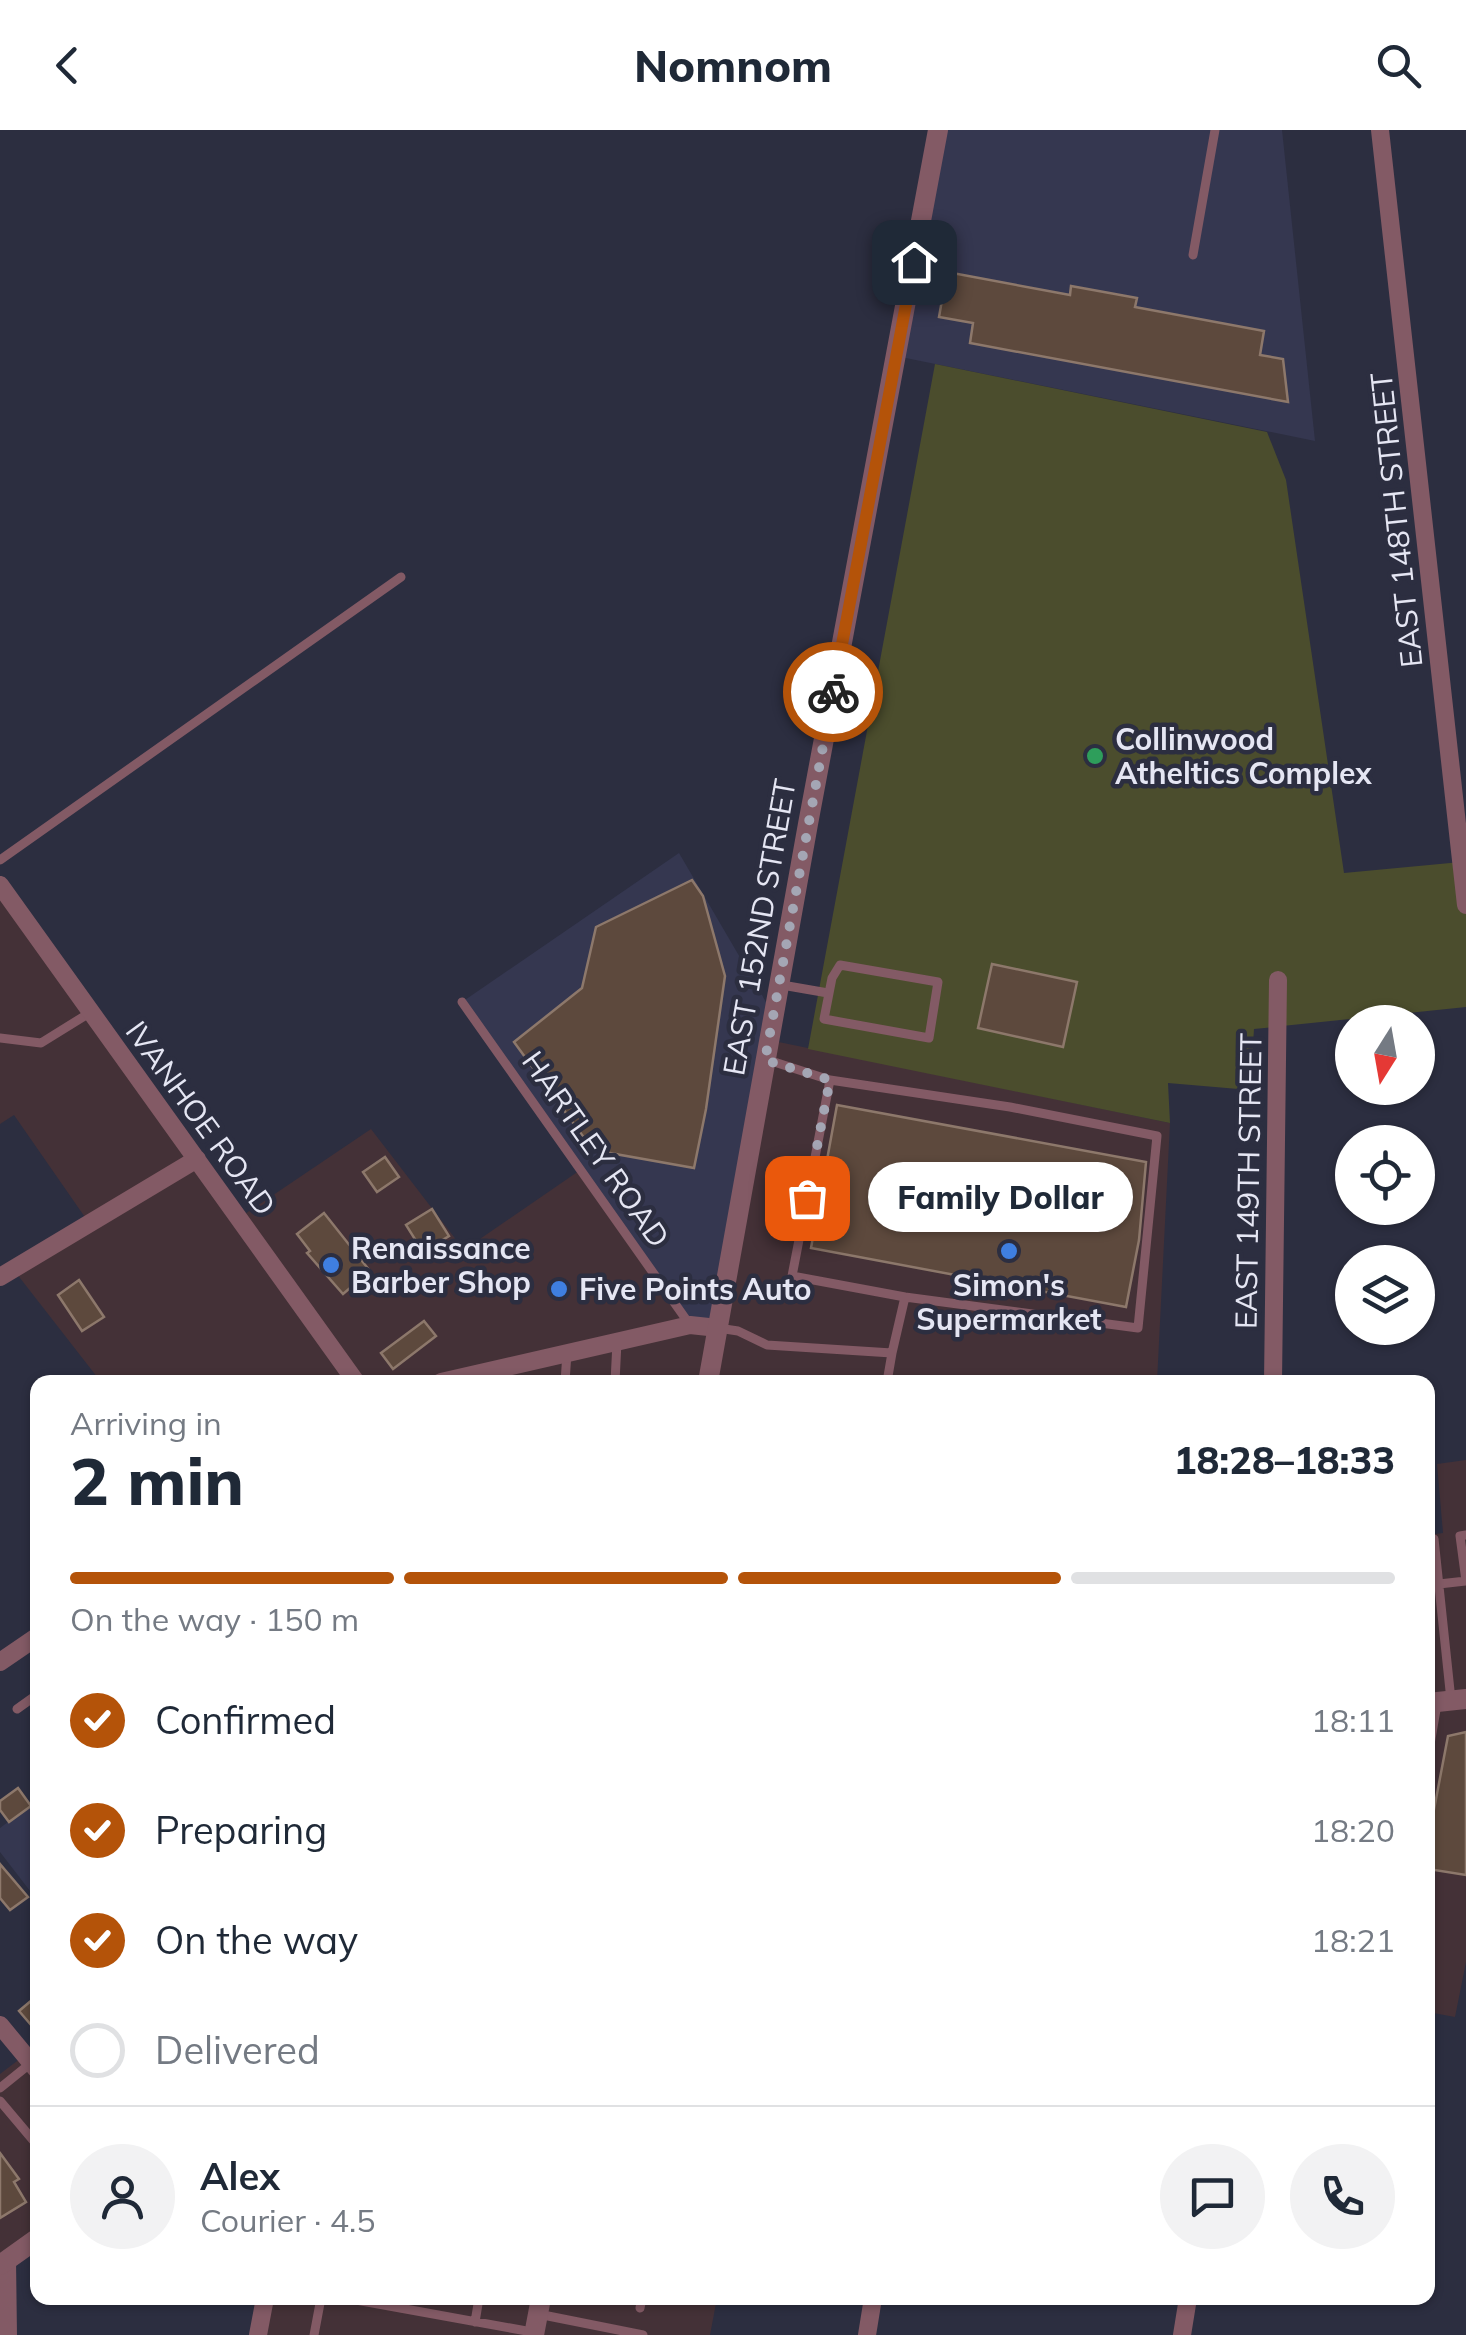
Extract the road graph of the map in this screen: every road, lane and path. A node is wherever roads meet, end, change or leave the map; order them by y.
1 (938, 130) edge
2 (1215, 130) edge
3 (1380, 130) edge
4 (1193, 255) dead end
5 (401, 576) dead end
6 (0, 860) edge
7 (1465, 883) edge
8 (0, 885) edge
9 (1466, 904) edge
10 (1278, 980) dead end
11 (779, 985) junction
12 (828, 993) junction
13 (462, 1002) dead end
14 (91, 1012) junction
15 (0, 1038) edge
16 (765, 1060) junction
17 (830, 1080) junction
18 (196, 1159) junction
19 (0, 1277) edge
20 (905, 1298) junction
21 (690, 1325) junction
22 (718, 1328) junction
23 (617, 1342) junction
24 (892, 1353) junction
25 (568, 1354) junction
26 (351, 1375) edge
27 (473, 1375) edge
28 (566, 1375) edge
29 (615, 1375) edge
30 (709, 1375) edge
31 (888, 1375) edge
32 (1273, 1375) edge
33 (1466, 1535) edge
34 (1435, 1549) edge
35 (1466, 1581) edge
36 (1439, 1584) junction
37 (30, 1641) edge
38 (0, 1662) edge
39 (30, 1701) edge
40 (1446, 1701) edge
41 (17, 1709) dead end
42 (1435, 1735) edge
43 (0, 2025) edge
44 (30, 2062) edge
45 (30, 2069) edge
46 (0, 2088) edge
47 (0, 2102) edge
48 (30, 2137) edge
49 (30, 2244) edge
50 (4, 2262) edge
51 (264, 2305) edge
52 (320, 2305) edge
53 (394, 2305) edge
54 (478, 2305) edge
55 (872, 2305) edge
56 (1187, 2305) edge
57 (537, 2320) edge
58 (475, 2322) junction
59 (8, 2335) edge
60 (258, 2335) edge
61 (314, 2335) edge
62 (643, 2335) edge
63 (866, 2335) edge
64 (1182, 2335) edge

1 - 11 street, EAST 152ND STREET
2 - 4 lane
3 - 7 street, EAST 148TH STREET
5 - 6 lane
7 - 9 street, EAST 148TH STREET
8 - 14 street, IVANHOE ROAD
10 - 32 street, EAST 149TH STREET
11 - 12 lane
11 - 16 street, EAST 152ND STREET
12 - 12 lane
13 - 21 lane, HARTLEY ROAD
14 - 15 lane
14 - 18 street, IVANHOE ROAD
16 - 17 lane
16 - 22 street, EAST 152ND STREET
17 - 20 lane
17 - 20 lane
18 - 19 street
18 - 26 street, IVANHOE ROAD
20 - 24 lane
21 - 22 street
21 - 23 street
22 - 24 lane
22 - 30 street, EAST 152ND STREET
23 - 25 street
23 - 29 lane
24 - 31 lane
25 - 27 street
25 - 28 lane
33 - 35 lane
34 - 36 lane
35 - 36 lane
36 - 40 lane
37 - 38 street
39 - 41 lane
40 - 42 lane
43 - 44 street
45 - 46 lane
47 - 48 lane
49 - 50 street
50 - 59 street
51 - 60 street
52 - 61 lane
53 - 58 lane
54 - 58 lane
55 - 63 street
56 - 64 street
57 - 58 lane
57 - 62 lane

